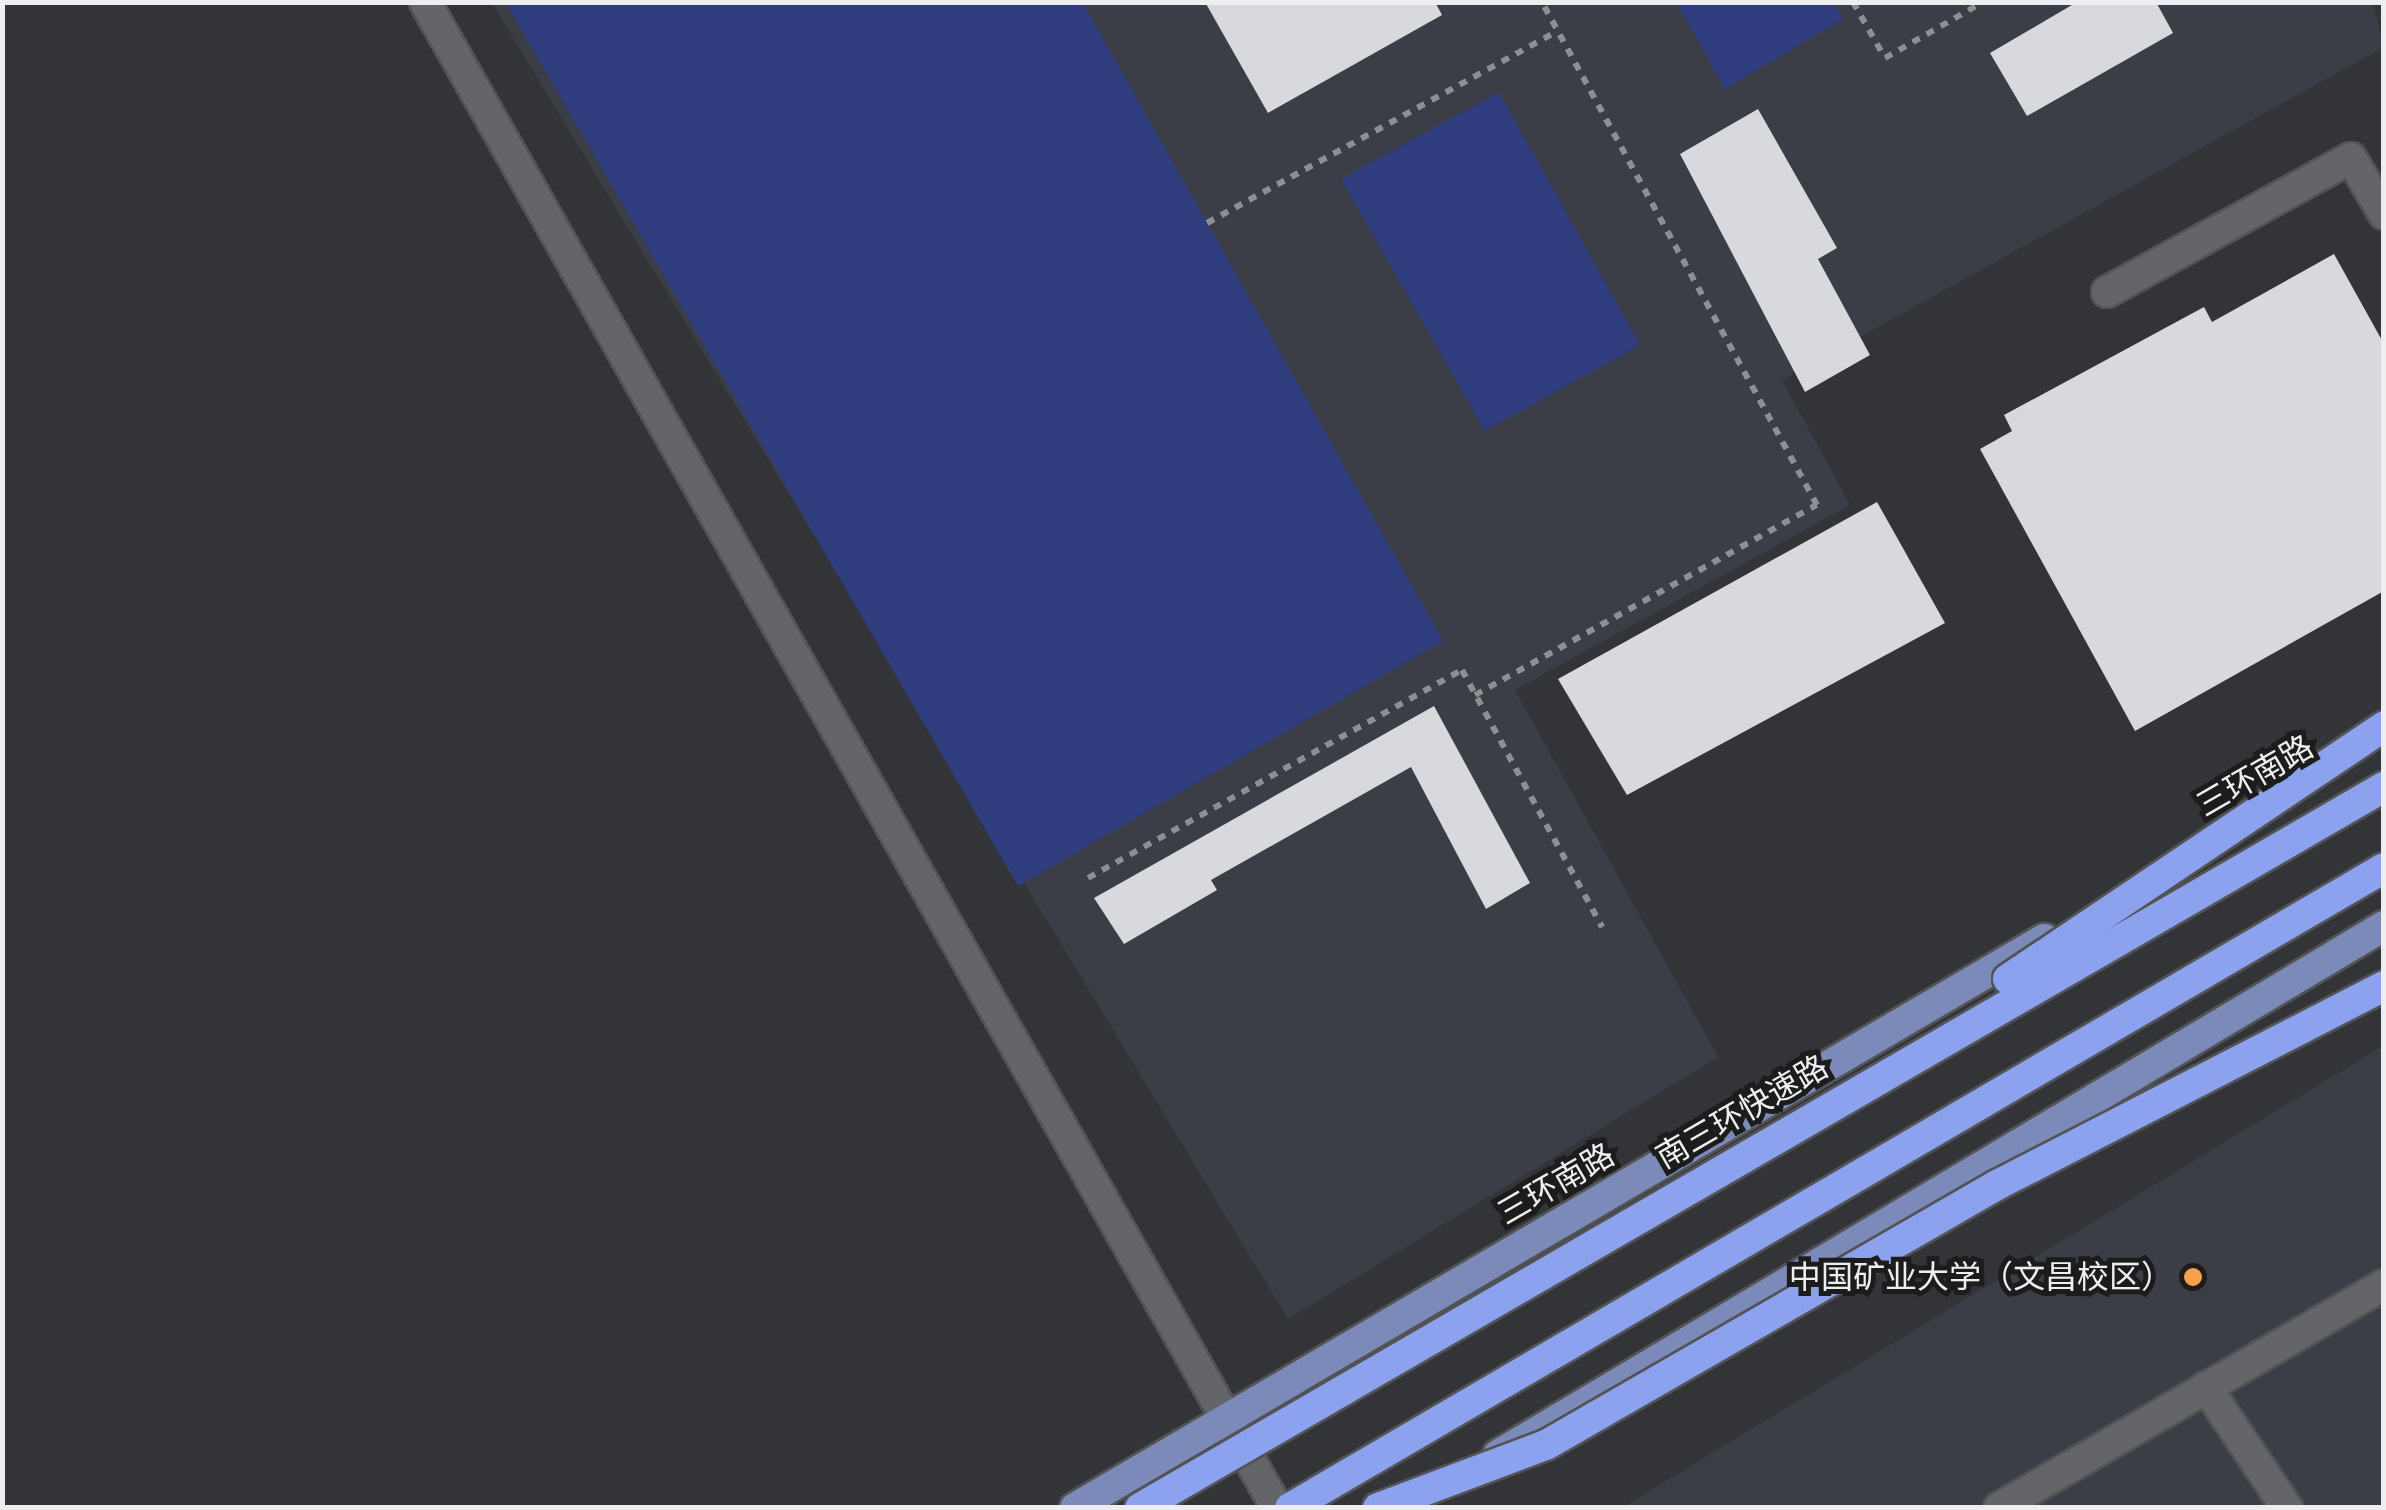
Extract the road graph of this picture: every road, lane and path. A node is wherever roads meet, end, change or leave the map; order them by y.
1 (425, 2) edge
2 (1542, 2) edge
3 (1853, 2) edge
4 (1984, 2) edge
5 (1558, 32) junction
6 (2384, 214) edge
7 (1207, 223) dead end
8 (2107, 292) dead end
9 (1475, 695) junction
10 (2384, 726) edge
11 (2384, 741) edge
12 (2384, 787) edge
13 (2384, 868) edge
14 (1088, 878) dead end
15 (2384, 926) edge
16 (1602, 927) dead end
17 (2384, 986) edge
18 (1811, 1111) junction
19 (2384, 1285) edge
20 (2206, 1387) junction
21 (1227, 1416) junction
22 (1075, 1508) edge
23 (1140, 1508) edge
24 (1276, 1508) edge
25 (1290, 1508) edge
26 (1378, 1508) edge
27 (1409, 1508) edge
28 (1999, 1508) edge
29 (2288, 1508) edge

1 - 21 street
2 - 5 path
3 - 4 path
5 - 7 path
5 - 9 path
6 - 8 street
9 - 14 path
9 - 16 path
10 - 18 highway, bridge
11 - 21 main road, 三环南路
12 - 18 highway, 南三环快速路, bridge
13 - 25 highway
15 - 27 main road
17 - 26 highway, bridge
18 - 23 highway, 南三环快速路, bridge
19 - 20 street
20 - 28 street
20 - 29 street
21 - 22 main road, 三环南路
21 - 24 street

